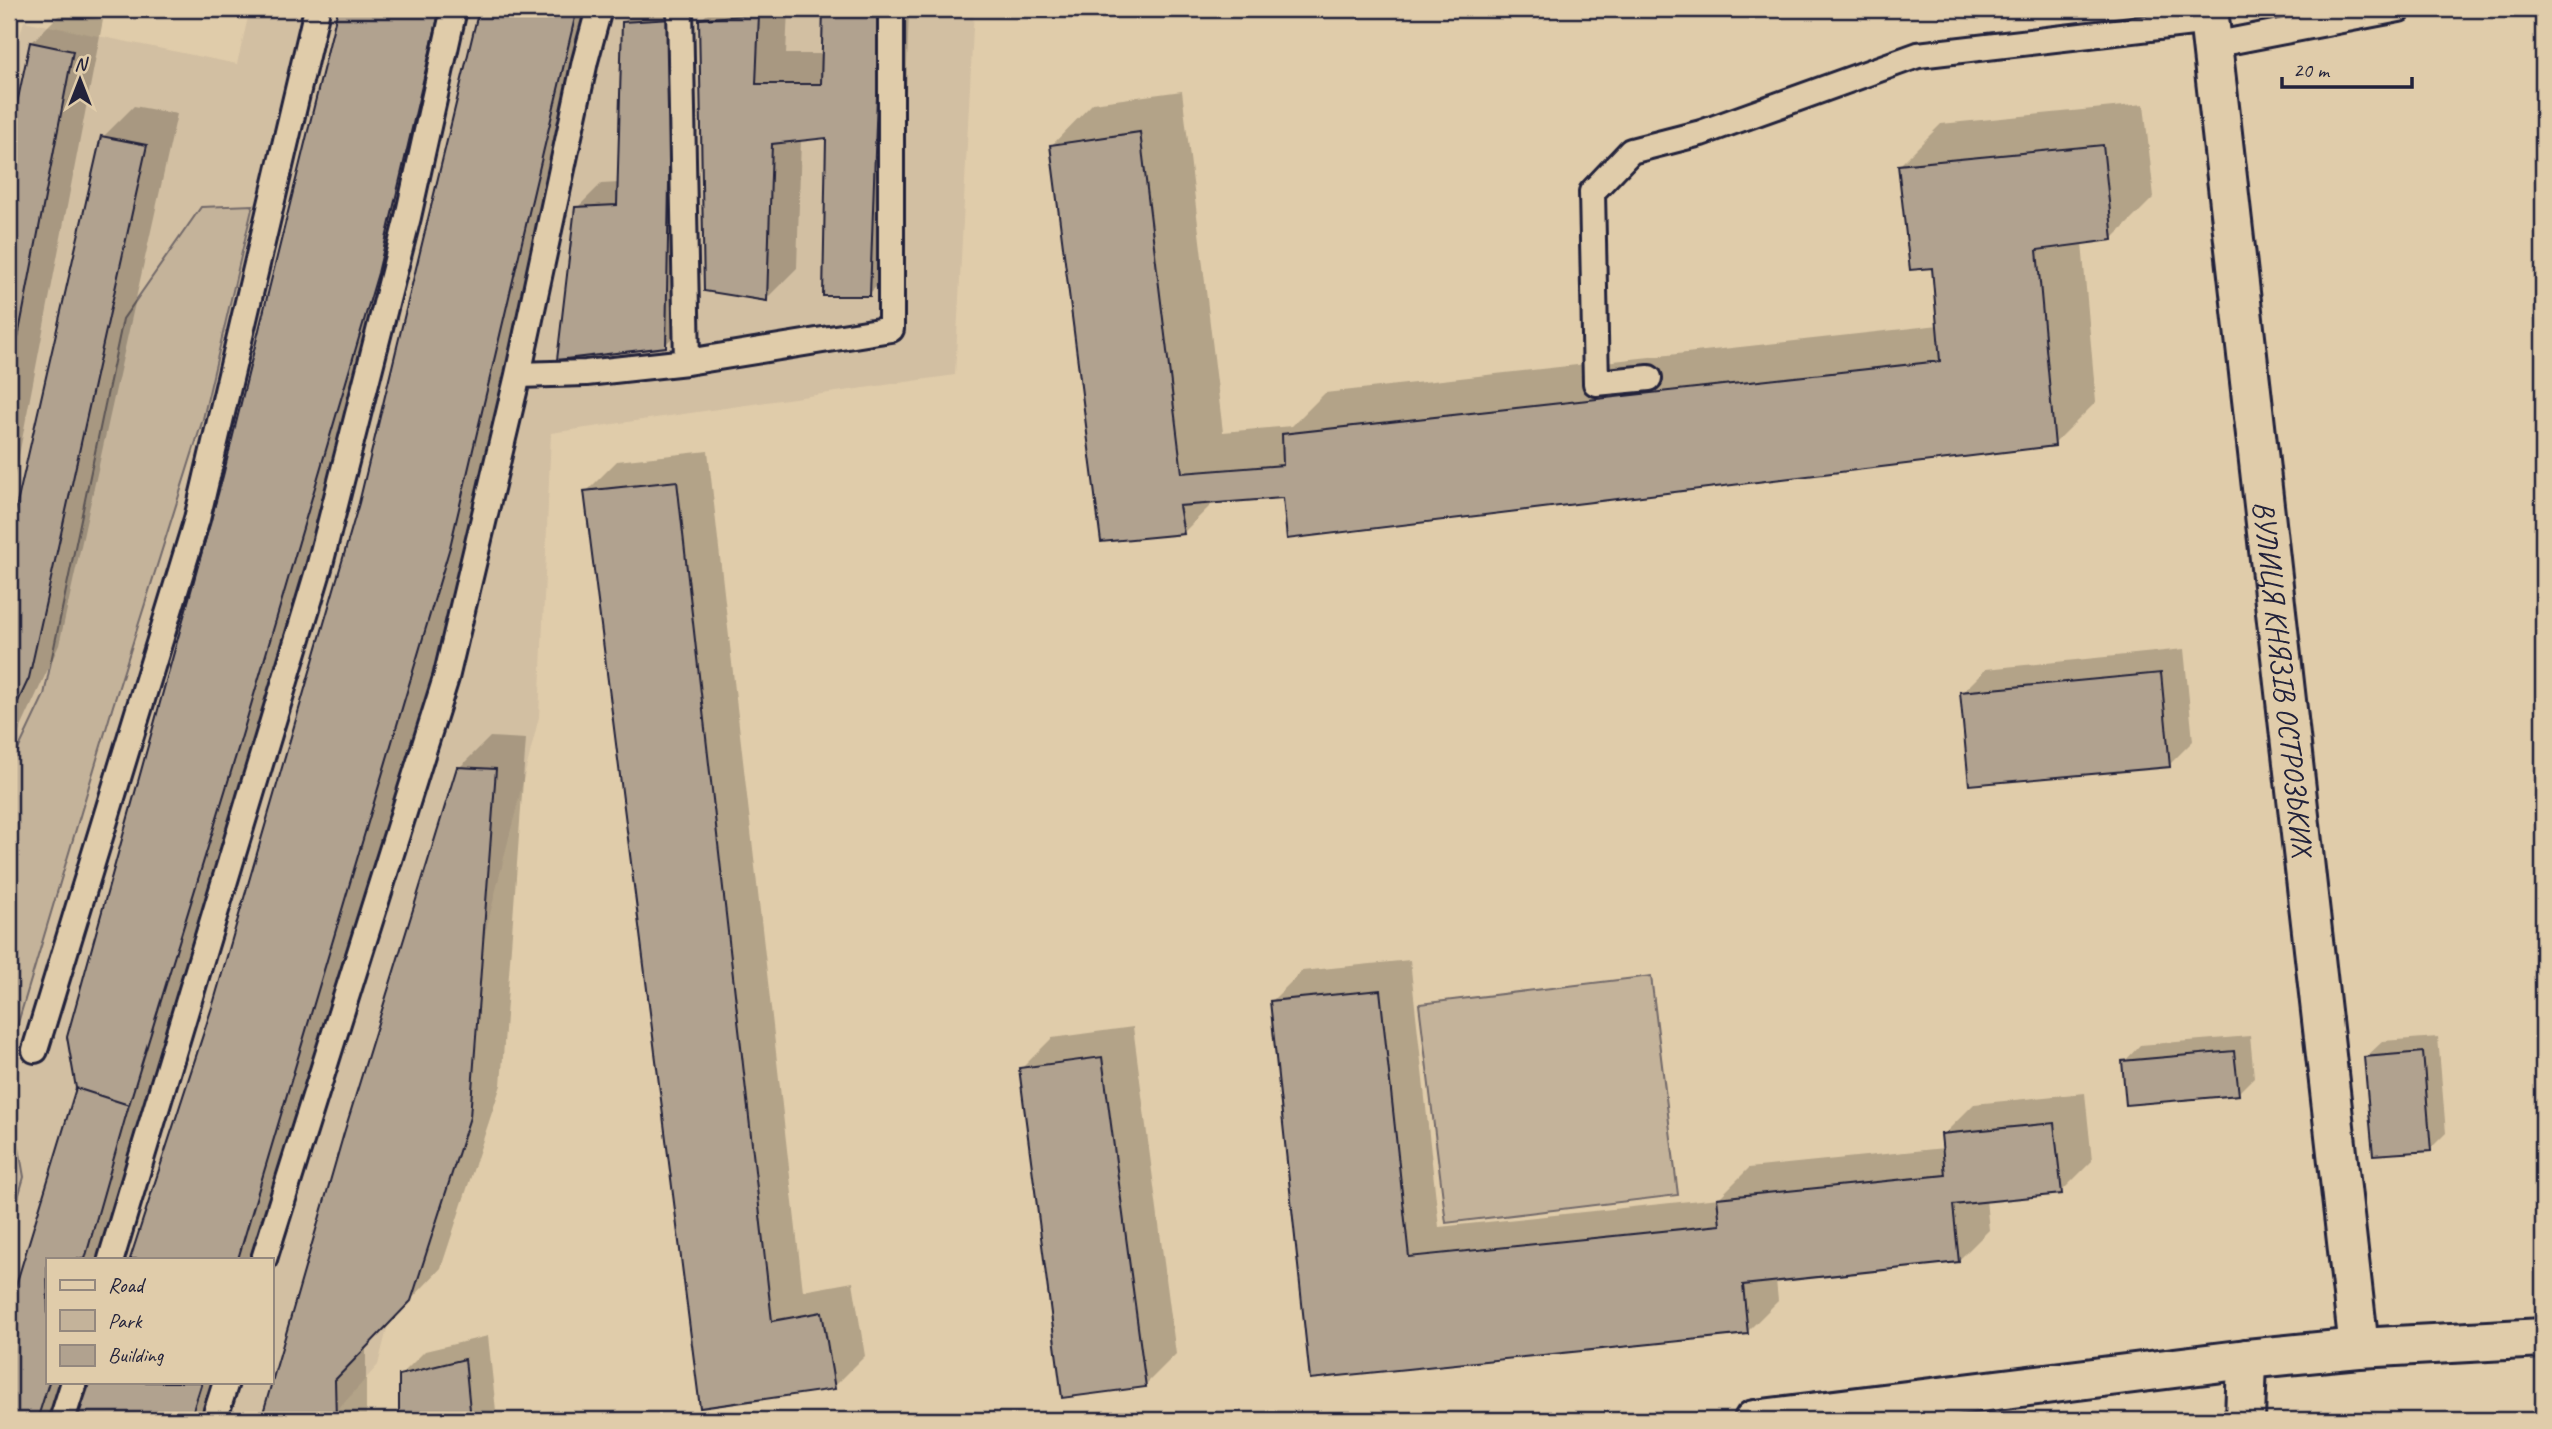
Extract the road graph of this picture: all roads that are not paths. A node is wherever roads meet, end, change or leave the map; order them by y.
1 (317, 9) edge
2 (454, 9) edge
3 (599, 9) edge
4 (680, 9) edge
5 (891, 9) edge
6 (2399, 9) edge
7 (2210, 25) edge
8 (687, 362) junction
9 (518, 375) junction
10 (1649, 378) dead end
11 (35, 1050) dead end
12 (111, 1258) edge
13 (264, 1258) edge
14 (2543, 1338) edge
15 (2359, 1348) junction
16 (2247, 1359) junction
17 (73, 1384) edge
18 (225, 1384) edge
19 (1792, 1418) edge
20 (62, 1420) edge
21 (214, 1420) edge
22 (1754, 1420) edge
23 (2245, 1420) edge

1 - 11 lane
2 - 12 lane
3 - 9 lane
4 - 8 lane
5 - 8 lane
6 - 7 lane
7 - 10 lane
7 - 15 street, ВУЛИЦЯ КНЯЗІВ ОСТРОЗЬКИХ
8 - 9 lane
9 - 13 lane
14 - 15 street
15 - 16 street
16 - 19 street
16 - 23 street
17 - 20 lane
18 - 21 lane
19 - 22 street

